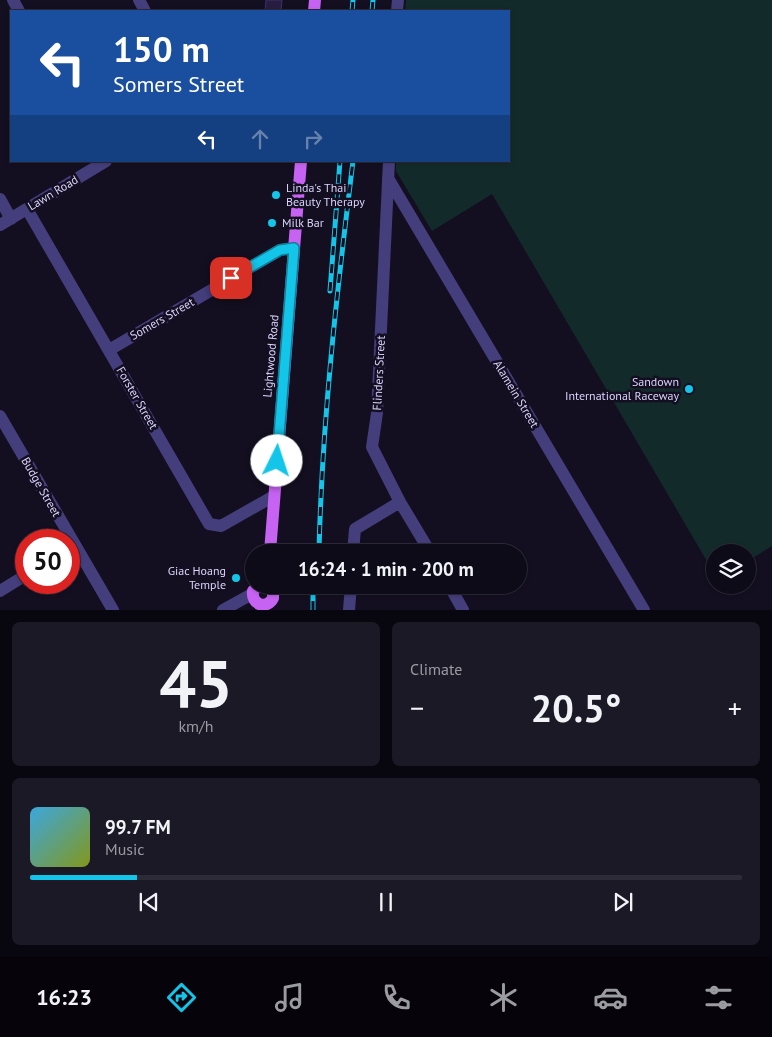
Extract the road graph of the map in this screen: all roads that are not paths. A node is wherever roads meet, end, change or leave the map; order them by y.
1 (104, 162) edge
2 (301, 162) edge
3 (389, 162) edge
4 (388, 178) junction
5 (0, 200) edge
6 (27, 209) junction
7 (6, 222) edge
8 (294, 248) junction
9 (109, 350) junction
10 (0, 416) edge
11 (274, 496) junction
12 (400, 502) junction
13 (62, 529) edge
14 (271, 544) edge
15 (354, 544) edge
16 (425, 544) edge
17 (80, 560) edge
18 (15, 582) edge
19 (0, 591) edge
20 (249, 594) edge
21 (256, 594) edge
22 (274, 594) edge
23 (350, 594) edge
24 (454, 594) edge
25 (266, 607) edge
26 (113, 610) edge
27 (223, 610) edge
28 (349, 610) edge
29 (463, 610) edge
30 (644, 610) edge

1 - 6 street, Lawn Road
2 - 8 main road, Lightwood Road
3 - 4 street, Flinders Street
4 - 12 street, Flinders Street
4 - 30 street, Alamein Street
5 - 7 street
6 - 7 street, Lawn Road
6 - 9 street, Forster Street
8 - 9 street, Somers Street
8 - 11 main road, Lightwood Road
9 - 11 street, Forster Street
10 - 13 street, Budge Street
11 - 14 main road, Lightwood Road
12 - 15 street
12 - 16 street, Flinders Street
17 - 26 street, Budge Street
18 - 19 street
20 - 27 street
21 - 25 main road
22 - 25 main road
23 - 28 street
24 - 29 street

